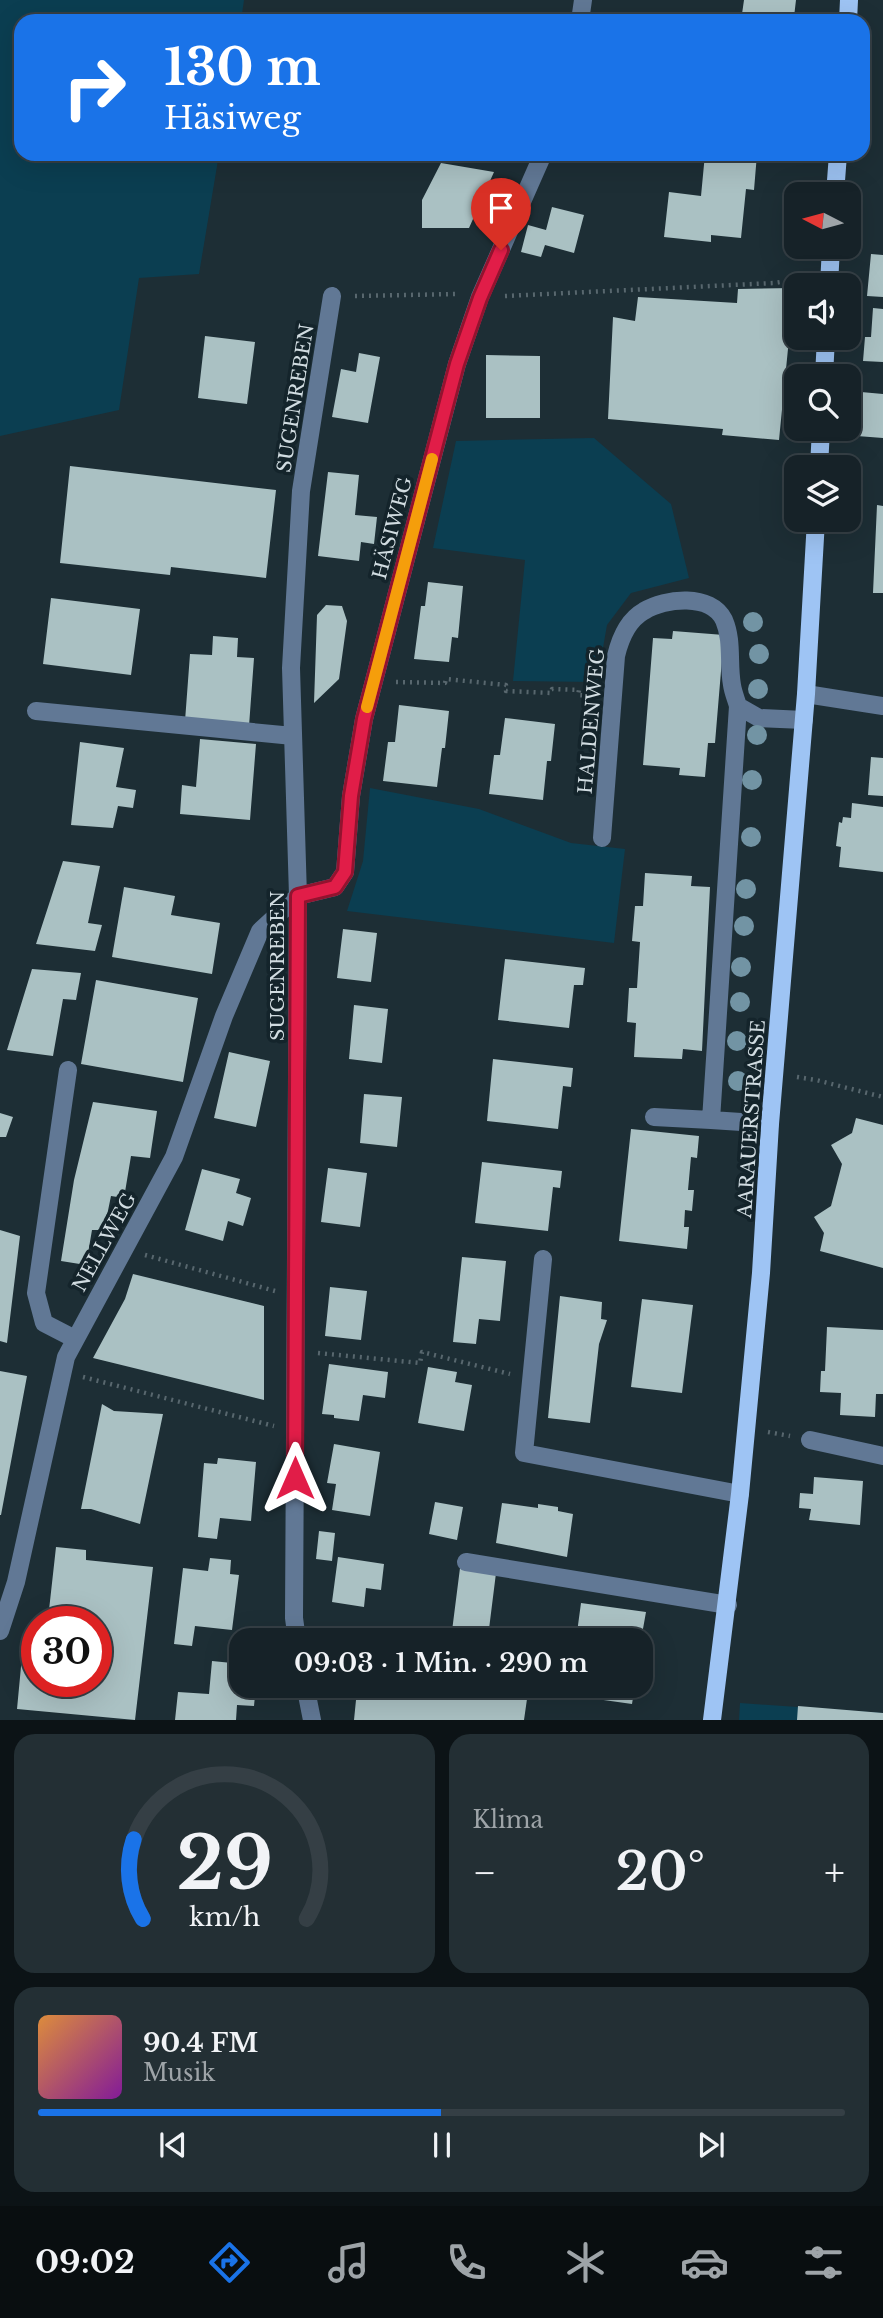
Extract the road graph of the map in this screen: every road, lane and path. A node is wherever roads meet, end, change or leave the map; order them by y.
1 (540, 161) edge
2 (837, 161) edge
3 (836, 182) edge
4 (784, 281) edge
5 (468, 294) dead end
6 (337, 296) joint
7 (493, 297) dead end
8 (815, 532) edge
9 (374, 681) junction
10 (806, 694) junction
11 (613, 697) junction
12 (738, 706) junction
13 (883, 706) edge
14 (36, 711) dead end
15 (804, 720) junction
16 (293, 736) junction
17 (602, 838) dead end
18 (298, 896) junction
19 (68, 1070) dead end
20 (775, 1074) junction
21 (883, 1097) edge
22 (654, 1117) dead end
23 (711, 1120) junction
24 (770, 1124) junction
25 (124, 1249) junction
26 (543, 1259) dead end
27 (296, 1297) junction
28 (75, 1339) junction
29 (296, 1350) junction
30 (62, 1372) junction
31 (531, 1378) junction
32 (295, 1431) junction
33 (746, 1431) junction
34 (810, 1440) joint
35 (883, 1456) edge
36 (740, 1494) junction
37 (466, 1562) dead end
38 (728, 1605) junction
39 (295, 1628) edge
40 (0, 1631) edge
41 (307, 1698) edge
42 (312, 1720) edge
43 (712, 1720) edge

1 - 9 street, HÄSIWEG
2 - 3 main road
4 - 7 path
5 - 6 path
6 - 16 street, SUGENREBEN
8 - 10 main road, AARAUERSTRASSE
9 - 11 path
9 - 18 street, HÄSIWEG
10 - 13 street
10 - 15 main road, AARAUERSTRASSE
11 - 12 street, HALDENWEG
11 - 17 street, HALDENWEG
12 - 15 street
12 - 23 street, HALDENWEG
14 - 16 street
15 - 20 main road, AARAUERSTRASSE
16 - 18 street, SUGENREBEN
18 - 25 street, NELLWEG
18 - 27 street, SUGENREBEN
19 - 28 street
20 - 21 path
20 - 24 main road, AARAUERSTRASSE
22 - 23 street
23 - 24 street
24 - 33 main road, AARAUERSTRASSE
25 - 27 path
25 - 28 street, NELLWEG
26 - 31 street
27 - 29 street, SUGENREBEN
28 - 30 street, NELLWEG
29 - 31 path
29 - 32 street, SUGENREBEN
30 - 32 path
30 - 40 street, NELLWEG
31 - 36 street
32 - 39 street, SUGENREBEN
33 - 34 path
33 - 36 main road, AARAUERSTRASSE
34 - 35 street
36 - 38 main road, AARAUERSTRASSE
37 - 38 street
38 - 43 main road, AARAUERSTRASSE
41 - 42 street

